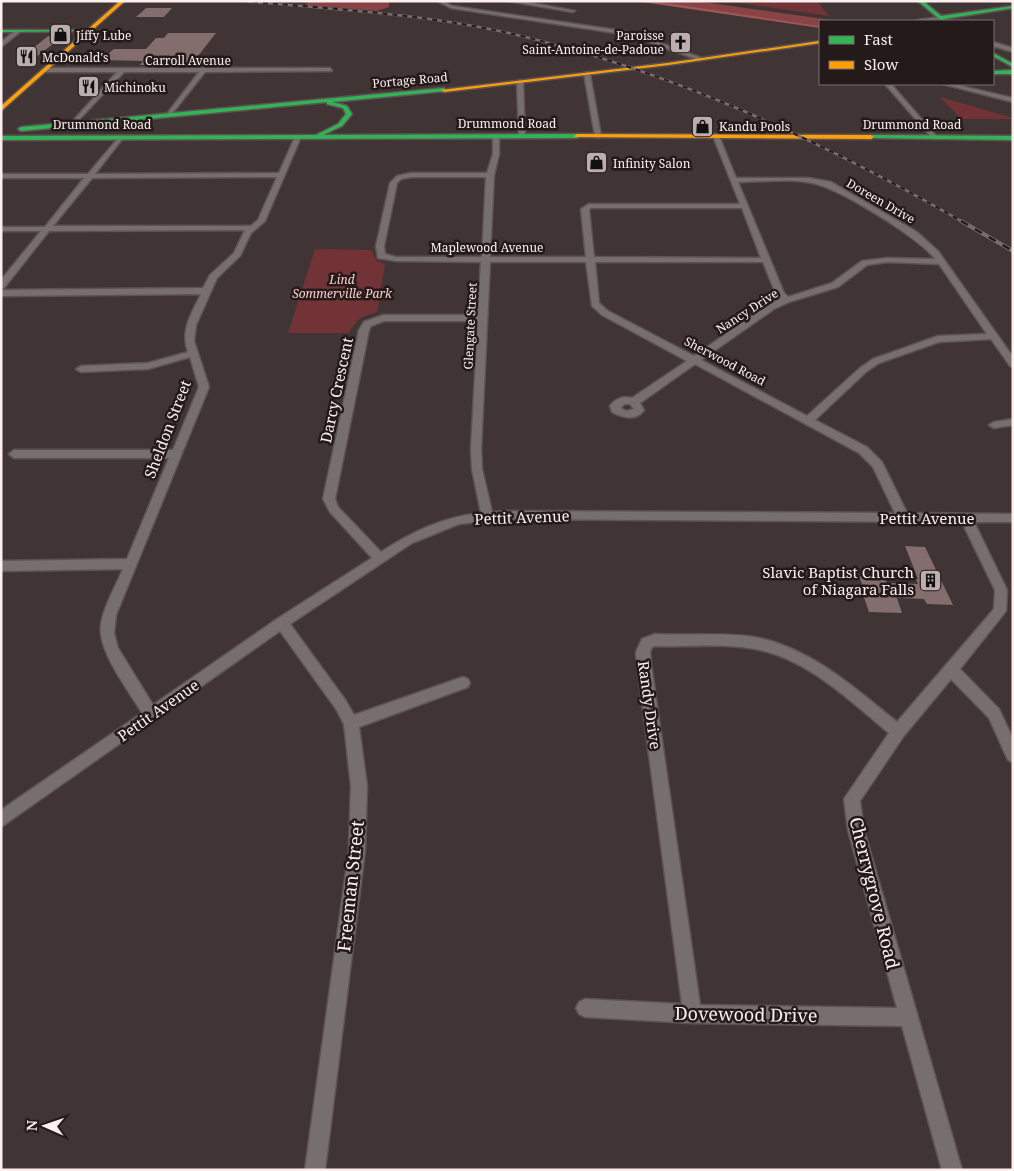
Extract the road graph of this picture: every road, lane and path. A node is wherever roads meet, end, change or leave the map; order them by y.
1 (124, 1) edge
2 (439, 1) edge
3 (510, 1) edge
4 (920, 1) edge
5 (581, 6) dead end
6 (1013, 7) edge
7 (573, 11) junction
8 (941, 19) edge
9 (555, 24) junction
10 (89, 31) junction
11 (1, 32) edge
12 (18, 32) junction
13 (819, 42) edge
14 (994, 44) edge
15 (1, 45) edge
16 (1013, 50) edge
17 (994, 55) edge
18 (701, 59) junction
19 (1013, 66) edge
20 (45, 70) junction
21 (122, 70) junction
22 (203, 70) junction
23 (330, 70) dead end
24 (1013, 72) edge
25 (994, 73) edge
26 (587, 74) junction
27 (520, 82) junction
28 (889, 85) edge
29 (950, 85) edge
30 (400, 95) junction
31 (1013, 100) edge
32 (318, 102) junction
33 (1, 109) edge
34 (170, 114) junction
35 (348, 118) junction
36 (95, 121) junction
37 (74, 123) junction
38 (61, 124) junction
39 (1, 131) edge
40 (496, 136) junction
41 (522, 136) junction
42 (598, 136) junction
43 (716, 136) junction
44 (298, 137) junction
45 (379, 137) junction
46 (1, 138) edge
47 (45, 138) junction
48 (80, 138) junction
49 (120, 138) junction
50 (935, 138) junction
51 (1013, 138) edge
52 (280, 175) junction
53 (490, 175) junction
54 (1, 176) edge
55 (89, 176) junction
56 (734, 180) junction
57 (744, 206) junction
58 (252, 228) junction
59 (1, 229) edge
60 (48, 229) junction
61 (486, 259) junction
62 (590, 259) junction
63 (766, 260) junction
64 (941, 262) junction
65 (1, 286) edge
66 (206, 291) junction
67 (1, 292) edge
68 (786, 300) junction
69 (482, 318) junction
70 (994, 336) junction
71 (192, 354) junction
72 (695, 361) junction
73 (1013, 364) edge
74 (82, 369) dead end
75 (634, 402) dead end
76 (808, 420) junction
77 (1013, 422) edge
78 (994, 426) dead end
79 (14, 454) dead end
80 (176, 454) junction
81 (487, 516) junction
82 (903, 517) junction
83 (966, 518) junction
84 (1013, 518) edge
85 (380, 559) junction
86 (130, 564) junction
87 (1, 566) edge
88 (282, 623) junction
89 (952, 670) junction
90 (463, 683) dead end
91 (150, 715) junction
92 (351, 723) junction
93 (898, 732) junction
94 (1013, 754) edge
95 (1, 819) edge
96 (585, 1008) dead end
97 (692, 1014) junction
98 (908, 1017) junction
99 (315, 1170) edge
100 (952, 1170) edge

1 - 10 main road
2 - 9 street
3 - 7 street
4 - 8 main road
5 - 7 street
6 - 8 main road
7 - 9 street
9 - 18 street
10 - 12 main road
10 - 20 main road
11 - 12 main road
12 - 15 street
13 - 18 main road, Portage Road
14 - 16 street
17 - 19 main road
18 - 26 main road, Portage Road
20 - 21 street, Carroll Avenue
20 - 33 main road
21 - 22 street, Carroll Avenue
21 - 37 street
22 - 23 street, Carroll Avenue
22 - 34 street
24 - 25 main road
26 - 27 main road, Portage Road
26 - 42 street
27 - 30 main road, Portage Road
27 - 41 street
28 - 50 street
29 - 31 street
30 - 32 main road, Portage Road
30 - 35 main road
32 - 34 main road, Portage Road
32 - 35 main road
34 - 36 main road, Portage Road
35 - 44 main road
35 - 45 main road
36 - 37 main road, Portage Road
36 - 48 main road
37 - 38 main road, Portage Road
38 - 39 main road, Portage Road
38 - 47 main road
40 - 41 main road, Drummond Road
40 - 45 main road, Drummond Road
40 - 53 street, Glengate Street
41 - 42 main road, Drummond Road
42 - 43 main road, Drummond Road
43 - 50 main road, Drummond Road
43 - 56 street
44 - 45 main road, Drummond Road
44 - 49 main road, Drummond Road
44 - 52 street, Sheldon Street
46 - 47 main road, Drummond Road
47 - 48 main road, Drummond Road
48 - 49 main road, Drummond Road
49 - 55 street
50 - 51 main road, Drummond Road
52 - 55 street
52 - 58 street, Sheldon Street
53 - 61 street, Glengate Street
53 - 61 street, Maplewood Avenue
54 - 55 street
55 - 60 street
56 - 57 street
56 - 64 street, Doreen Drive
57 - 62 street, Sherwood Road
57 - 63 street
58 - 60 street
58 - 66 street, Sheldon Street
59 - 60 street
60 - 65 street
61 - 62 street, Maplewood Avenue
61 - 69 street, Glengate Street
62 - 63 street, Maplewood Avenue
62 - 72 street, Sherwood Road
63 - 68 street
64 - 68 street, Nancy Drive
64 - 70 street, Doreen Drive
66 - 67 street
66 - 71 street, Sheldon Street
68 - 72 street, Nancy Drive
69 - 81 street, Glengate Street
69 - 85 street, Darcy Crescent
70 - 73 street, Doreen Drive
70 - 76 street
71 - 74 street
71 - 80 street, Sheldon Street
72 - 75 street, Nancy Drive
72 - 76 street, Sherwood Road
76 - 82 street, Sherwood Road
77 - 78 street
79 - 80 street
80 - 86 street, Sheldon Street
81 - 82 street, Pettit Avenue
81 - 85 street, Pettit Avenue
82 - 83 street, Pettit Avenue
83 - 84 street, Pettit Avenue
83 - 89 street, Cherrygrove Road
85 - 88 street, Pettit Avenue
86 - 87 street
86 - 91 street, Sheldon Street
88 - 91 street, Pettit Avenue
88 - 92 street, Freeman Street
89 - 93 street, Cherrygrove Road
89 - 94 street
90 - 92 street
91 - 95 street, Pettit Avenue
92 - 99 street, Freeman Street
93 - 97 street, Randy Drive
93 - 98 street, Cherrygrove Road
96 - 97 street, Dovewood Drive
97 - 98 street, Dovewood Drive
98 - 100 street, Cherrygrove Road

